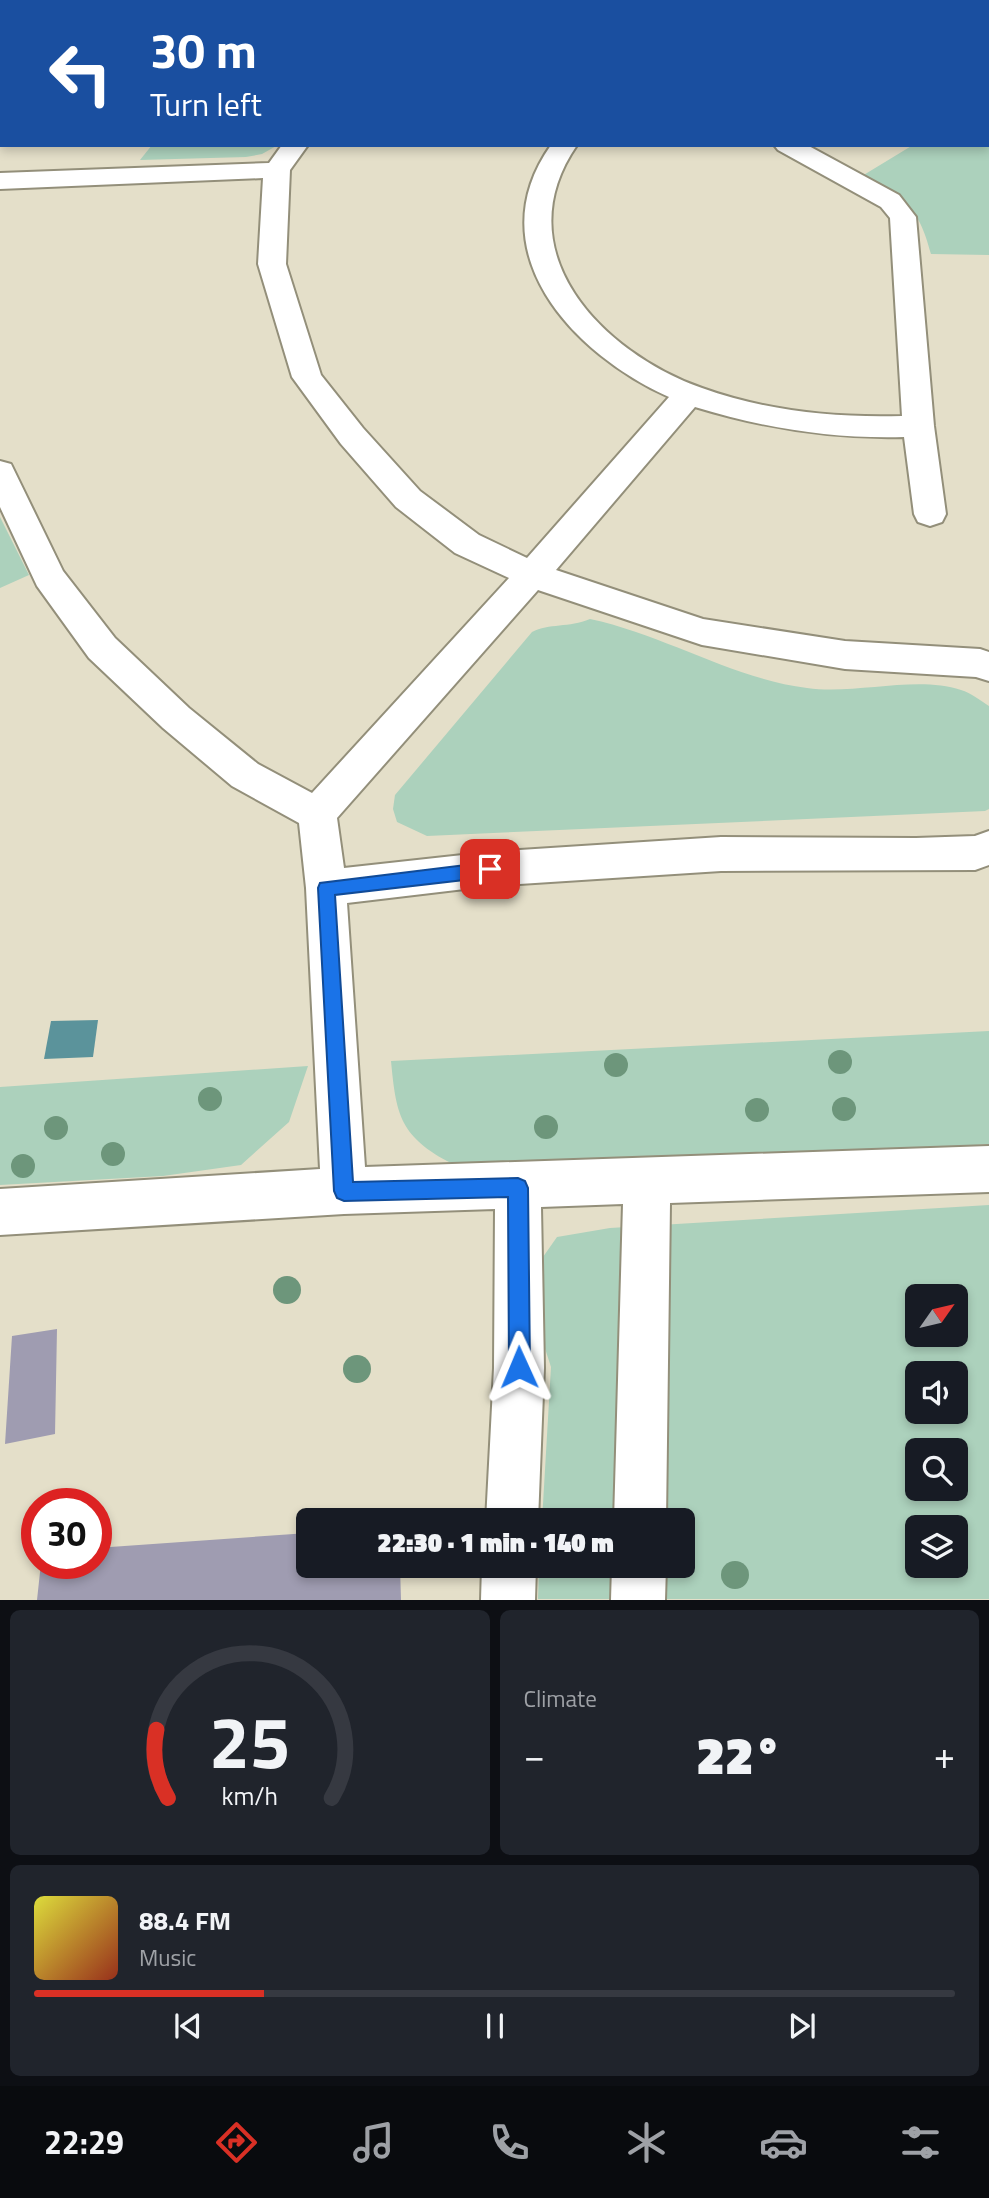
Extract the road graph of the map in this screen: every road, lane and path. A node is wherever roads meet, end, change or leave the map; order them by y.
1 (294, 147) edge
2 (562, 147) edge
3 (791, 147) edge
4 (277, 170) junction
5 (0, 181) edge
6 (689, 394) junction
7 (918, 426) junction
8 (0, 472) edge
9 (930, 514) dead end
10 (532, 575) junction
11 (989, 667) edge
12 (317, 814) junction
13 (989, 848) edge
14 (326, 888) junction
15 (989, 1170) edge
16 (647, 1183) junction
17 (518, 1188) junction
18 (344, 1191) junction
19 (0, 1212) edge
20 (513, 1508) edge
21 (639, 1508) edge
22 (509, 1578) edge
23 (639, 1578) edge
24 (508, 1600) edge
25 (638, 1600) edge

1 - 4 street
2 - 6 street
3 - 7 street
4 - 5 street
4 - 10 street
6 - 7 street
6 - 10 street
7 - 9 street
8 - 12 street
10 - 11 street
10 - 12 street
12 - 14 street
13 - 14 street
14 - 18 street
15 - 16 street
16 - 17 street
16 - 21 street
17 - 18 street
17 - 20 street
18 - 19 street
22 - 24 street
23 - 25 street

